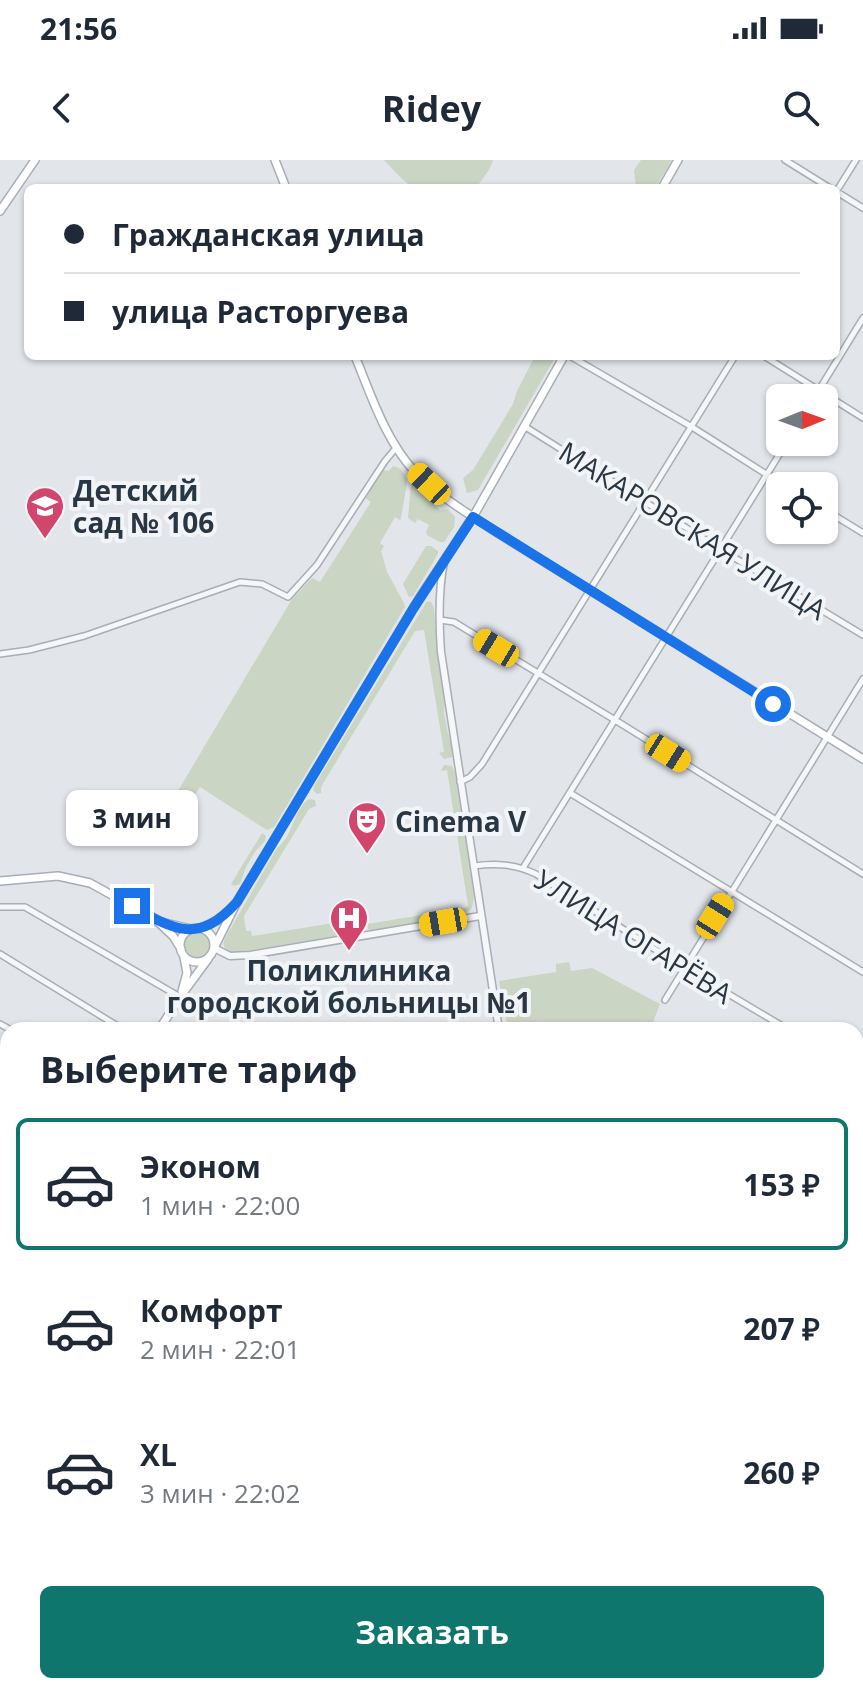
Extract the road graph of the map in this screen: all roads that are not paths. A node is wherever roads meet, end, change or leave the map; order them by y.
1 (35, 160) edge
2 (275, 160) edge
3 (678, 160) edge
4 (785, 160) edge
5 (856, 160) edge
6 (284, 184) edge
7 (666, 184) edge
8 (824, 184) edge
9 (840, 186) edge
10 (840, 194) edge
11 (863, 208) edge
12 (0, 211) edge
13 (863, 318) edge
14 (840, 355) edge
15 (357, 360) edge
16 (564, 360) edge
17 (574, 360) edge
18 (733, 360) edge
19 (770, 360) edge
20 (837, 360) edge
21 (808, 384) edge
22 (822, 384) edge
23 (838, 402) edge
24 (863, 418) edge
25 (523, 425) junction
26 (692, 427) junction
27 (396, 448) junction
28 (766, 474) edge
29 (766, 477) edge
30 (645, 501) junction
31 (473, 517) junction
32 (838, 518) edge
33 (863, 533) edge
34 (720, 549) junction
35 (444, 562) junction
36 (589, 591) junction
37 (420, 597) junction
38 (440, 609) junction
39 (440, 620) junction
40 (863, 635) edge
41 (666, 638) junction
42 (0, 654) edge
43 (538, 673) junction
44 (863, 679) edge
45 (615, 720) junction
46 (827, 737) junction
47 (863, 759) edge
48 (460, 782) junction
49 (570, 793) junction
50 (774, 820) junction
51 (473, 866) junction
52 (523, 868) junction
53 (863, 874) edge
54 (0, 881) edge
55 (731, 891) junction
56 (237, 902) junction
57 (0, 907) edge
58 (480, 916) junction
59 (155, 919) junction
60 (196, 929) junction
61 (214, 948) junction
62 (182, 953) junction
63 (0, 954) edge
64 (210, 957) junction
65 (683, 967) junction
66 (863, 972) edge
67 (180, 997) junction
68 (665, 1000) dead end
69 (111, 1022) edge
70 (164, 1022) edge
71 (498, 1022) edge
72 (776, 1022) edge

1 - 12 main road
2 - 6 main road
3 - 7 main road
4 - 8 street
5 - 9 street
10 - 11 street
13 - 14 street
15 - 27 main road
16 - 25 main road
17 - 26 street
18 - 26 street
19 - 21 street
20 - 22 street
23 - 24 street
25 - 30 street, МАКАРОВСКАЯ УЛИЦА
25 - 31 main road
26 - 28 street
26 - 30 street
27 - 31 main road
27 - 42 street
29 - 34 street
30 - 34 street, МАКАРОВСКАЯ УЛИЦА
30 - 36 street
31 - 35 main road
31 - 36 main road
32 - 33 street
34 - 40 street, МАКАРОВСКАЯ УЛИЦА
34 - 41 street
35 - 37 main road
35 - 38 street
36 - 41 main road
36 - 43 street
37 - 38 street
37 - 56 main road
38 - 39 street
39 - 43 street
39 - 48 street
41 - 45 street
41 - 46 main road
43 - 45 street
43 - 48 street
44 - 46 street
45 - 49 street
45 - 50 street
46 - 47 main road
46 - 50 street
48 - 51 street
49 - 52 street
49 - 55 street
50 - 53 street
50 - 55 street
51 - 52 street, УЛИЦА ОГАРЁВА
51 - 58 street
52 - 65 street, УЛИЦА ОГАРЁВА
54 - 59 main road
55 - 65 street
55 - 66 street
56 - 60 main road
56 - 61 main road
57 - 67 street
58 - 61 street
58 - 71 street
59 - 60 main road
59 - 62 main road
60 - 61 main road
60 - 62 main road
61 - 64 main road
62 - 64 main road
62 - 67 main road
63 - 69 street
64 - 67 main road
65 - 68 street
65 - 72 street, УЛИЦА ОГАРЁВА
67 - 70 main road

